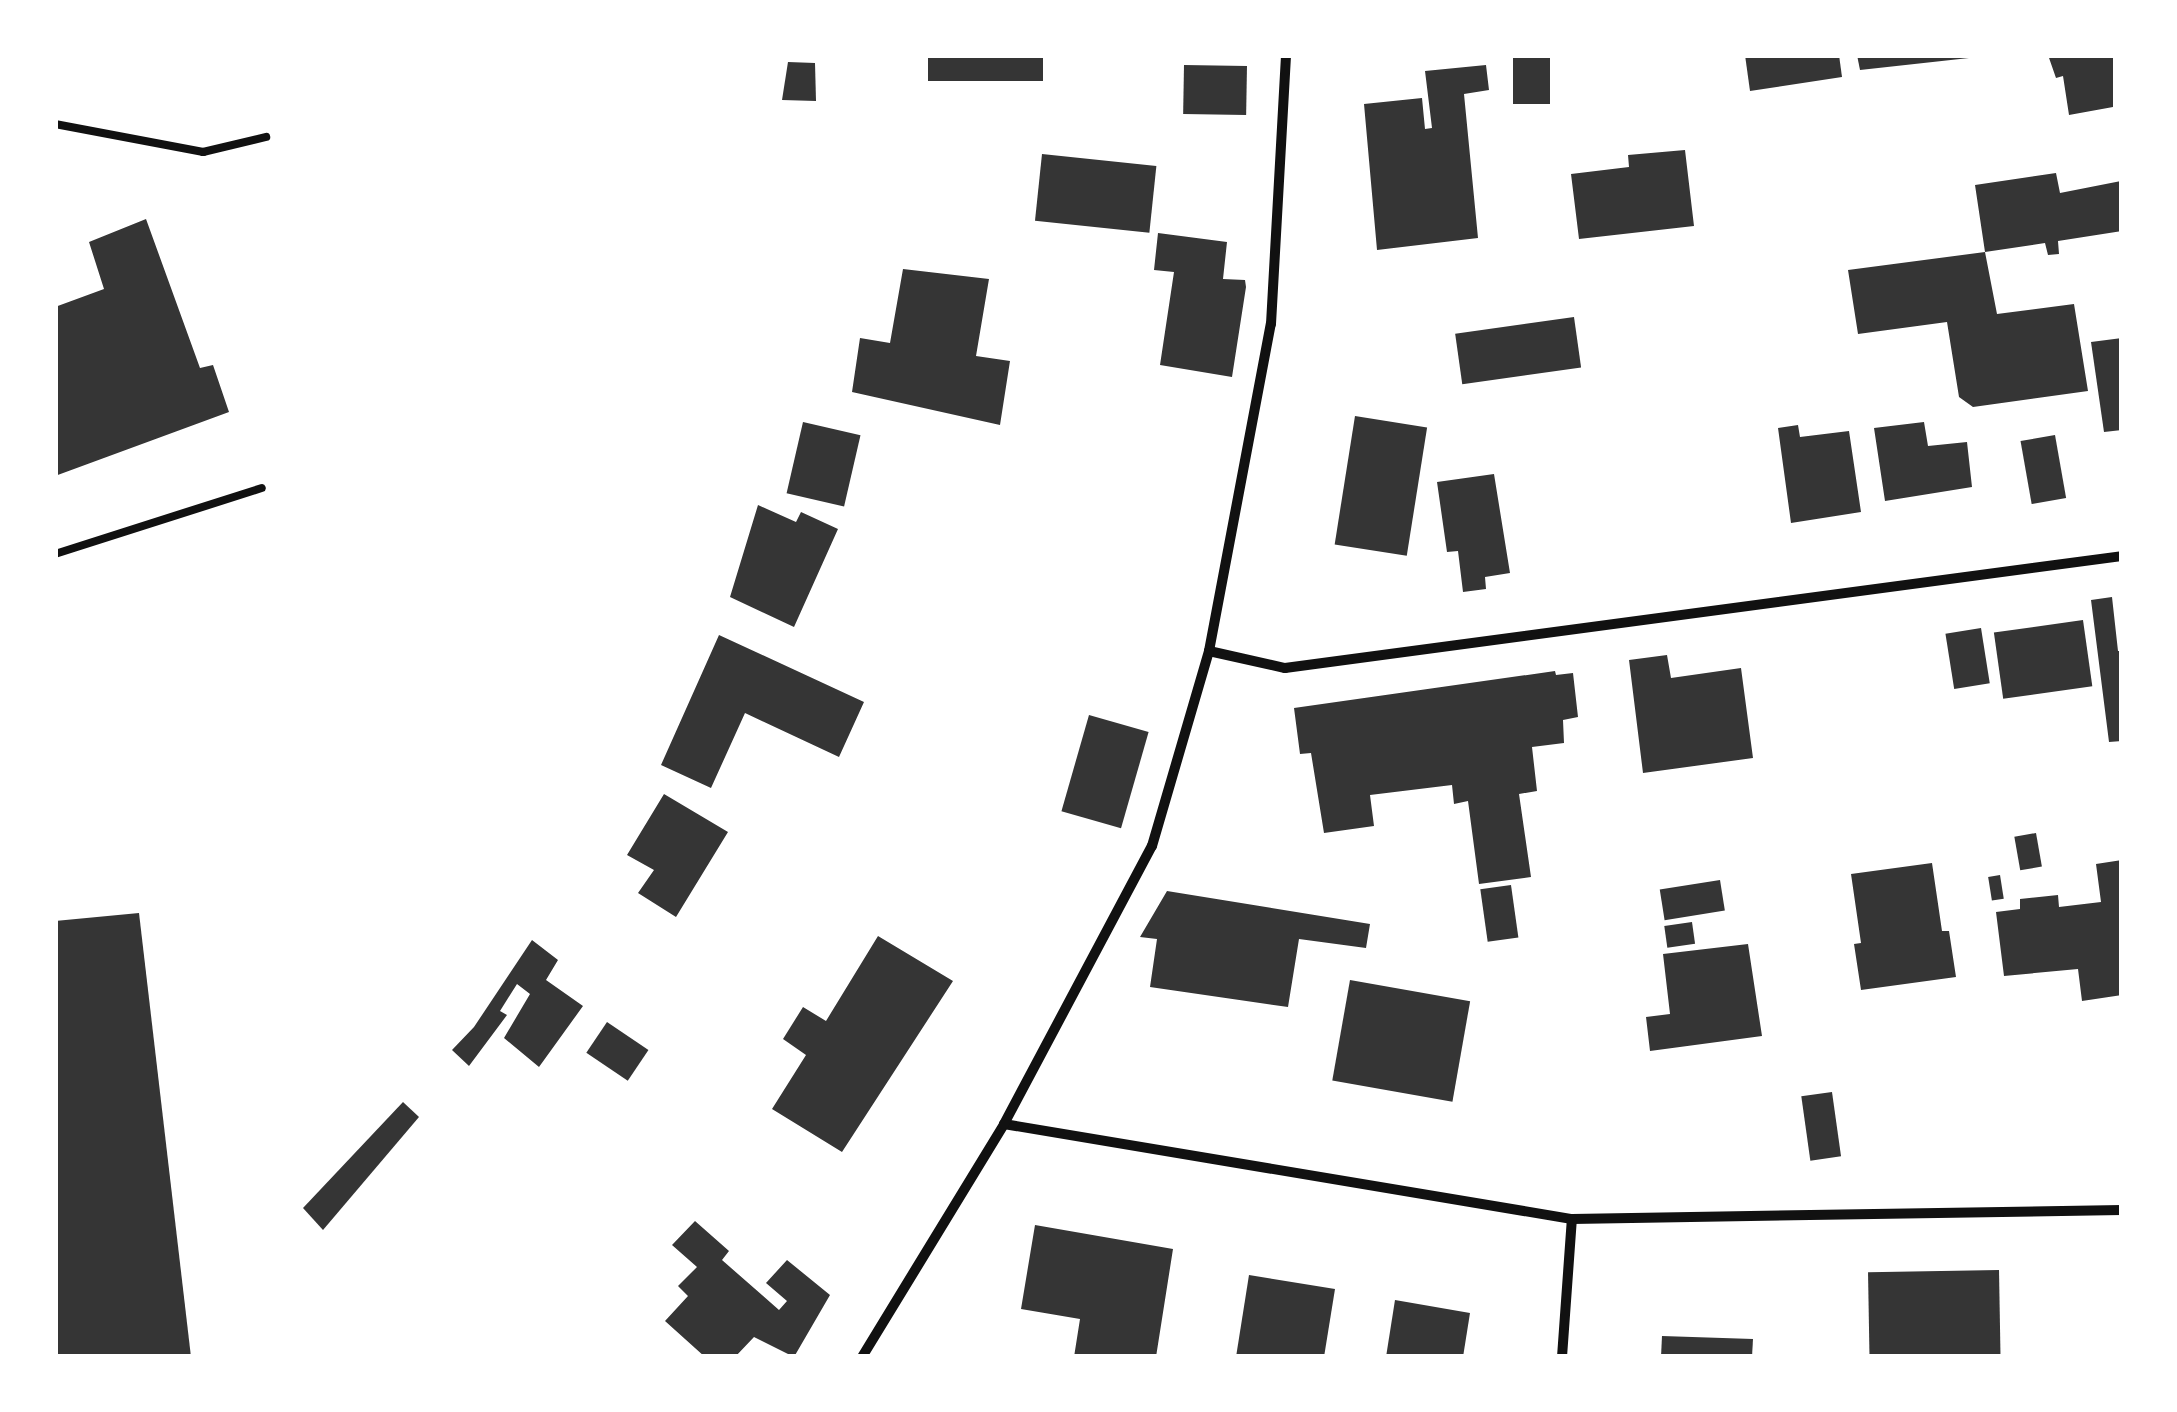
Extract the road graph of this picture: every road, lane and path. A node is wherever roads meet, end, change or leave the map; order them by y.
1 (1286, 55) edge
2 (55, 124) edge
3 (266, 138) dead end
4 (262, 488) dead end
5 (55, 554) edge
6 (2122, 556) edge
7 (1209, 651) junction
8 (1004, 1124) junction
9 (2122, 1210) edge
10 (1572, 1219) junction
11 (862, 1357) edge
12 (1562, 1357) edge

1 - 7 street
2 - 3 lane
4 - 5 lane
6 - 7 street
7 - 8 street
8 - 10 street
8 - 11 street
9 - 10 street
10 - 12 street

